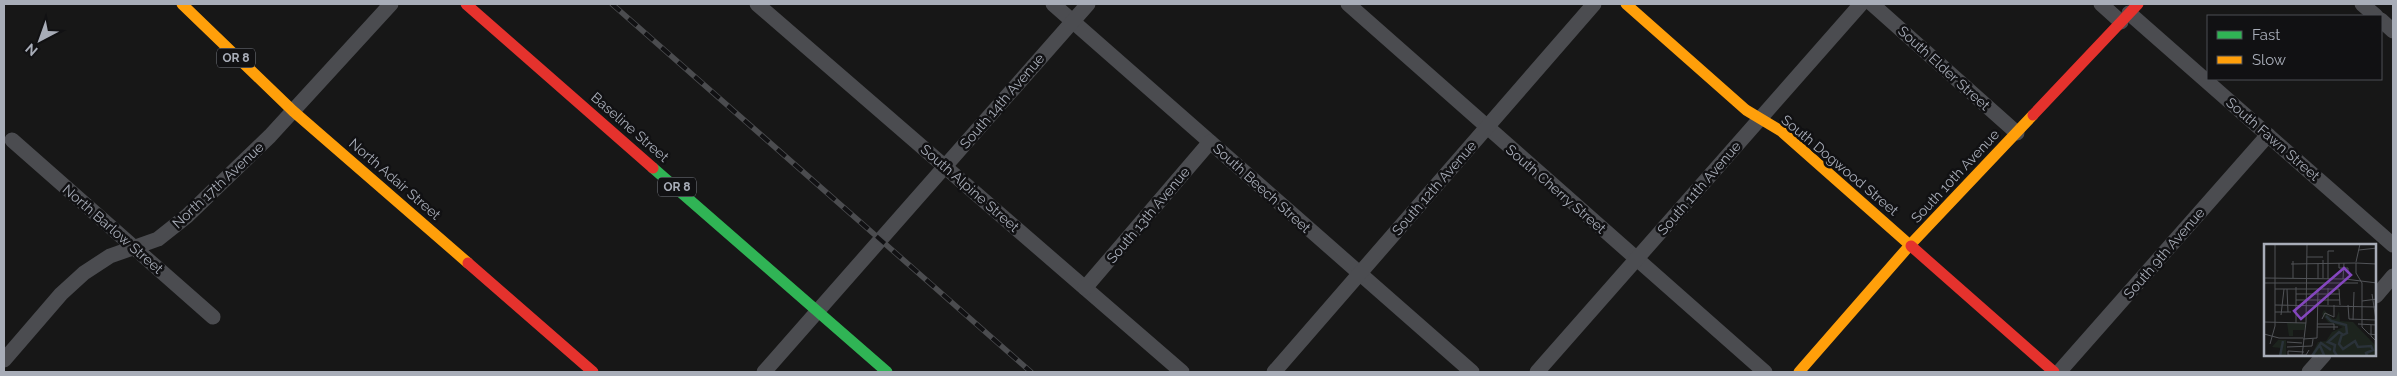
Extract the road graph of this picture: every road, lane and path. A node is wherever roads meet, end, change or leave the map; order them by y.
1 (182, 4) edge
2 (390, 4) edge
3 (466, 4) edge
4 (757, 4) edge
5 (1053, 4) edge
6 (1088, 4) edge
7 (1348, 4) edge
8 (1594, 4) edge
9 (1626, 4) edge
10 (1861, 4) edge
11 (1872, 4) edge
12 (2101, 4) edge
13 (2362, 4) edge
14 (2129, 13) edge
15 (2375, 15) edge
16 (1072, 21) junction
17 (2382, 21) edge
18 (2393, 31) edge
19 (293, 111) junction
20 (1759, 118) junction
21 (1486, 128) junction
22 (2017, 133) junction
23 (2268, 134) junction
24 (1210, 142) junction
25 (7, 143) edge
26 (945, 166) junction
27 (2393, 244) edge
28 (1910, 245) junction
29 (135, 248) junction
30 (1636, 259) junction
31 (1359, 274) junction
32 (2393, 276) edge
33 (1085, 288) junction
34 (2377, 295) edge
35 (818, 311) junction
36 (213, 318) dead end
37 (2323, 356) edge
38 (4, 360) edge
39 (593, 372) edge
40 (764, 372) edge
41 (887, 372) edge
42 (1182, 372) edge
43 (1274, 372) edge
44 (1472, 372) edge
45 (1537, 372) edge
46 (1765, 372) edge
47 (1798, 372) edge
48 (2054, 372) edge
49 (2059, 372) edge
50 (2309, 372) edge

1 - 19 main road, North Adair Street / OR 8
2 - 19 street, North 17th Avenue
3 - 35 main road, Baseline Street / OR 8
4 - 26 street, South Alpine Street
5 - 16 street, South Beech Street
6 - 16 street, South 14th Avenue
7 - 21 street, South Cherry Street
8 - 21 street, South 12th Avenue
9 - 20 main road, South Dogwood Street
10 - 20 street, South 11th Avenue
11 - 22 street, South Elder Street
12 - 14 street, South Fawn Street
13 - 15 street
14 - 22 main road, South 10th Avenue
14 - 23 street, South Fawn Street
16 - 24 street, South Beech Street
16 - 26 street, South 14th Avenue
17 - 18 street
19 - 29 street, North 17th Avenue
19 - 39 main road, North Adair Street / OR 8
20 - 28 main road, South Dogwood Street
20 - 30 street, South 11th Avenue
21 - 30 street, South Cherry Street
21 - 31 street, South 12th Avenue
22 - 28 main road, South 10th Avenue
23 - 27 street, South Fawn Street
23 - 49 street, South 9th Avenue
24 - 31 street, South Beech Street
24 - 33 street, South 13th Avenue
25 - 29 street, North Barlow Street
26 - 33 street, South Alpine Street
26 - 35 street, South 14th Avenue
28 - 47 main road, South 10th Avenue
28 - 48 main road, South Dogwood Street
29 - 36 street, North Barlow Street
29 - 38 street, North 17th Avenue
30 - 45 street, South 11th Avenue
30 - 46 street, South Cherry Street
31 - 43 street, South 12th Avenue
31 - 44 street, South Beech Street
32 - 34 street
33 - 42 street, South Alpine Street
35 - 40 street, South 14th Avenue
35 - 41 main road, Baseline Street / OR 8
37 - 50 street

